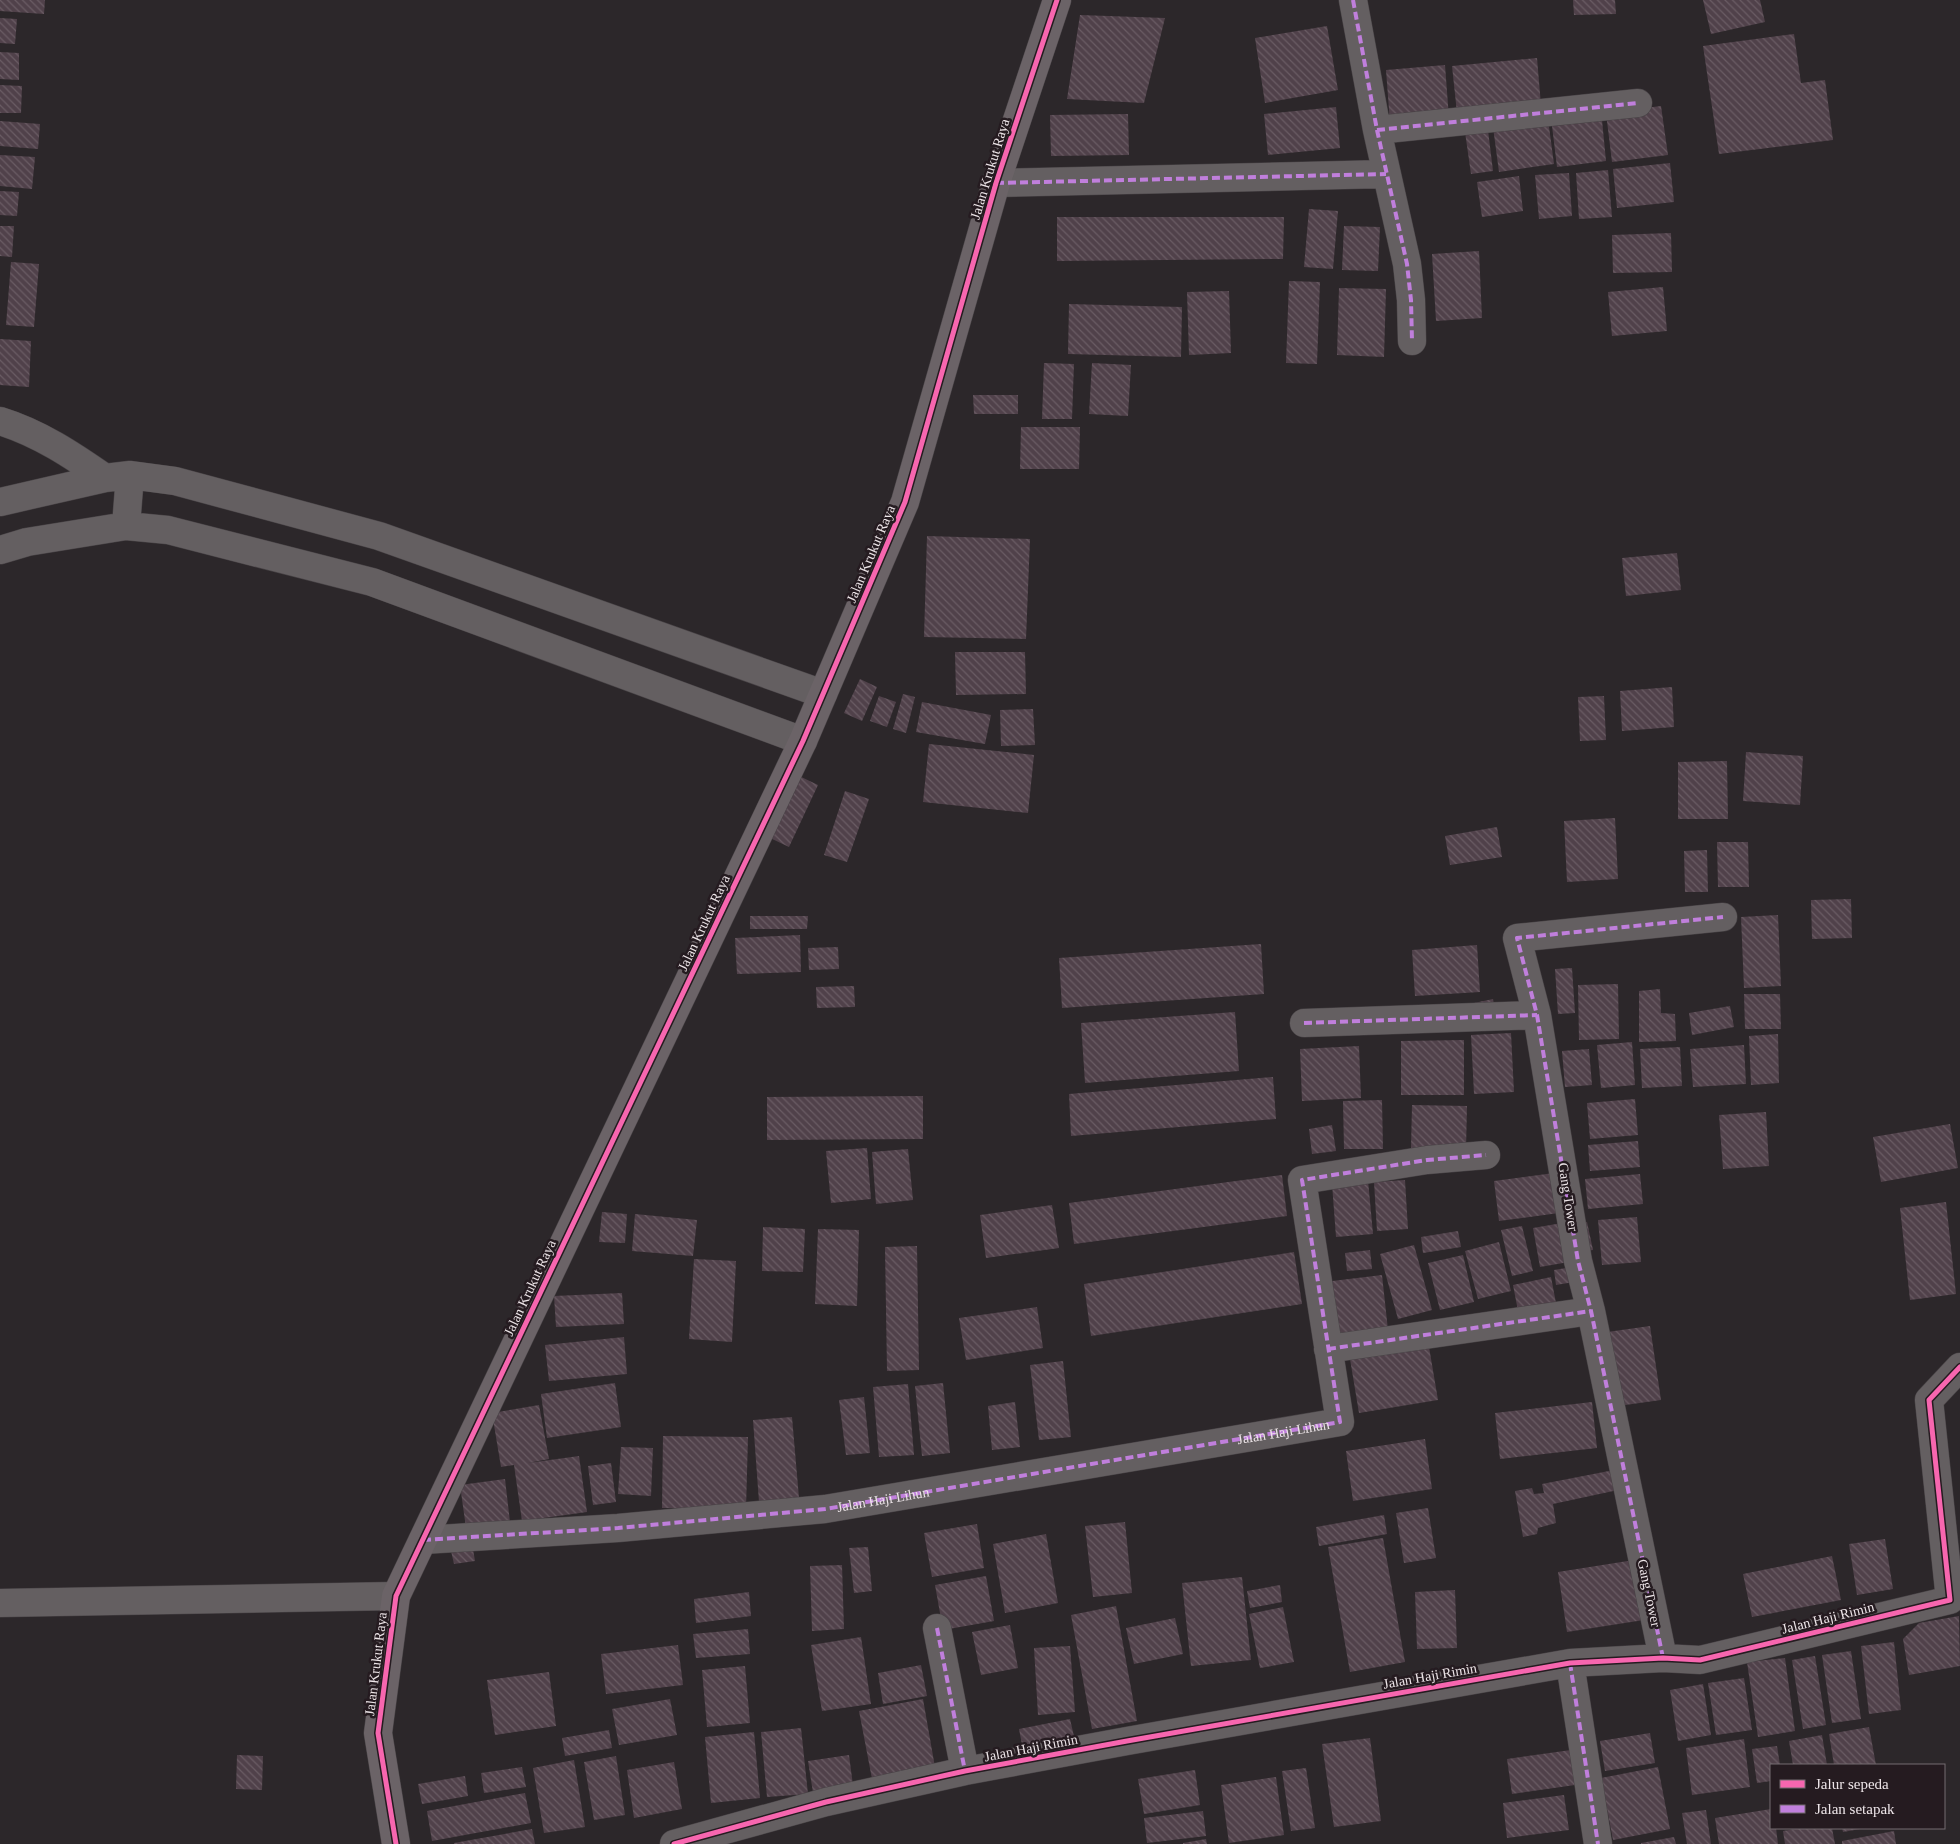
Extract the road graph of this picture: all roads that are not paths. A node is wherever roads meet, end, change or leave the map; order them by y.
1 (1056, 0) edge
2 (1353, 0) edge
3 (1638, 103) dead end
4 (1377, 130) junction
5 (1386, 174) junction
6 (996, 183) junction
7 (1412, 341) dead end
8 (0, 421) edge
9 (117, 477) junction
10 (0, 502) edge
11 (126, 526) junction
12 (0, 550) edge
13 (823, 694) junction
14 (803, 741) junction
15 (1723, 917) dead end
16 (1537, 1015) junction
17 (1304, 1022) dead end
18 (1486, 1155) dead end
19 (1591, 1311) junction
20 (1328, 1349) junction
21 (1960, 1366) edge
22 (423, 1540) junction
23 (396, 1596) junction
24 (0, 1603) edge
25 (937, 1628) dead end
26 (1663, 1658) junction
27 (1570, 1663) junction
28 (965, 1772) junction
29 (396, 1844) edge
30 (674, 1844) edge
31 (1598, 1844) edge

1 - 6 street, Jalan Krukut Raya
2 - 4 street
3 - 4 street
4 - 5 street
5 - 6 street
5 - 7 street
6 - 13 street, Jalan Krukut Raya
8 - 9 street
9 - 10 street
9 - 11 street
9 - 13 street
11 - 12 street
11 - 14 street
13 - 14 street, Jalan Krukut Raya
14 - 22 street, Jalan Krukut Raya
15 - 16 street, Gang Tower
16 - 17 street
16 - 19 street, Gang Tower
18 - 20 street
19 - 20 street
19 - 26 street, Gang Tower
20 - 22 street, Jalan Haji Lihun
21 - 26 street, Jalan Haji Rimin
22 - 23 street, Jalan Krukut Raya
23 - 24 street
23 - 29 street, Jalan Krukut Raya
25 - 28 street
26 - 27 street, Jalan Haji Rimin
27 - 28 street, Jalan Haji Rimin
27 - 31 street
28 - 30 street, Jalan Haji Rimin

